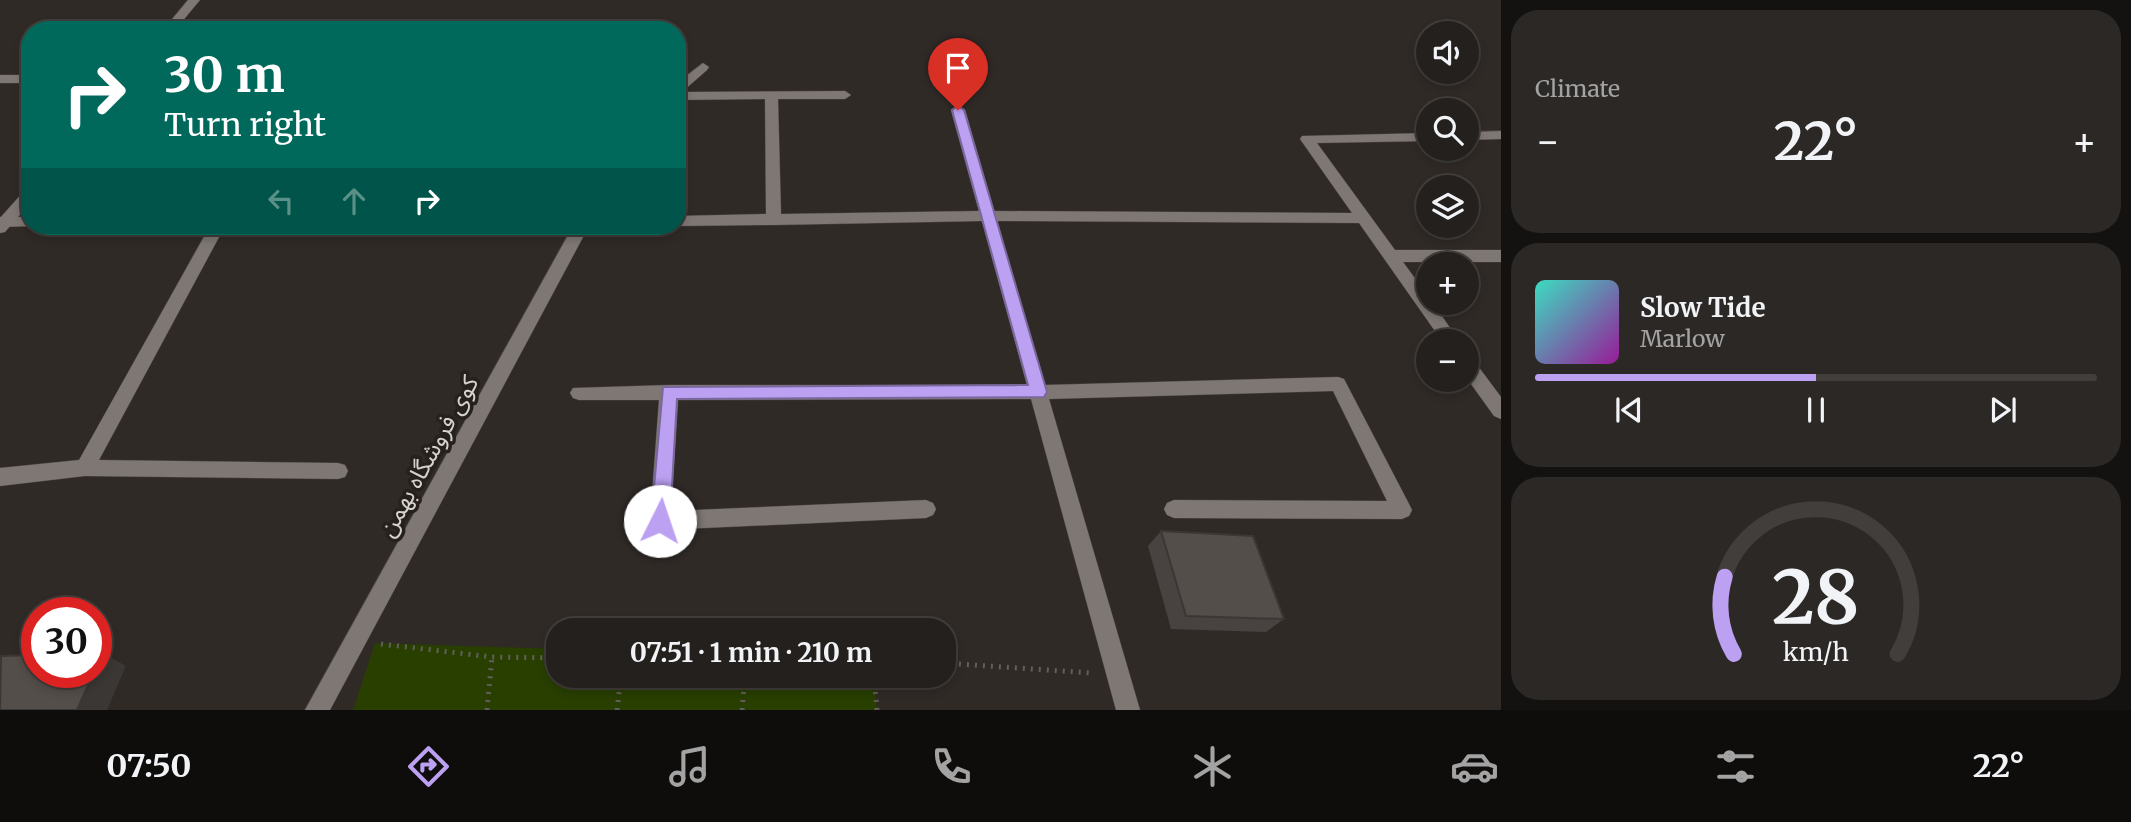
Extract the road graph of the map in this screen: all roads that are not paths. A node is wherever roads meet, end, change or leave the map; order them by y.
1 (194, 0) edge
2 (176, 21) edge
3 (703, 66) dead end
4 (0, 79) edge
5 (21, 79) edge
6 (686, 82) edge
7 (845, 95) dead end
8 (686, 96) edge
9 (772, 96) junction
10 (958, 110) dead end
11 (1501, 135) edge
12 (1416, 136) edge
13 (1479, 136) edge
14 (21, 203) edge
15 (989, 216) junction
16 (1363, 218) junction
17 (774, 220) junction
18 (686, 221) edge
19 (21, 223) edge
20 (2, 224) edge
21 (212, 235) edge
22 (576, 235) edge
23 (1390, 256) junction
24 (1501, 256) edge
25 (1442, 329) edge
26 (1479, 381) edge
27 (669, 392) junction
28 (1038, 392) junction
29 (579, 393) dead end
30 (1501, 411) edge
31 (85, 468) junction
32 (338, 471) dead end
33 (0, 477) edge
34 (926, 509) dead end
35 (1174, 509) dead end
36 (317, 710) edge
37 (1128, 710) edge

1 - 2 street
3 - 6 street
4 - 5 street
7 - 9 street
8 - 9 street
9 - 17 street
10 - 15 street
11 - 13 street
12 - 16 street
14 - 20 street
15 - 16 street
15 - 17 street
15 - 28 street
16 - 23 street
17 - 18 street
19 - 20 street
21 - 31 street
22 - 36 street, کوی فروشگاه بهمن
23 - 24 street
23 - 25 street
26 - 30 street
27 - 28 street
27 - 29 street
27 - 34 street
28 - 35 street
28 - 37 street
31 - 32 street
31 - 33 street

